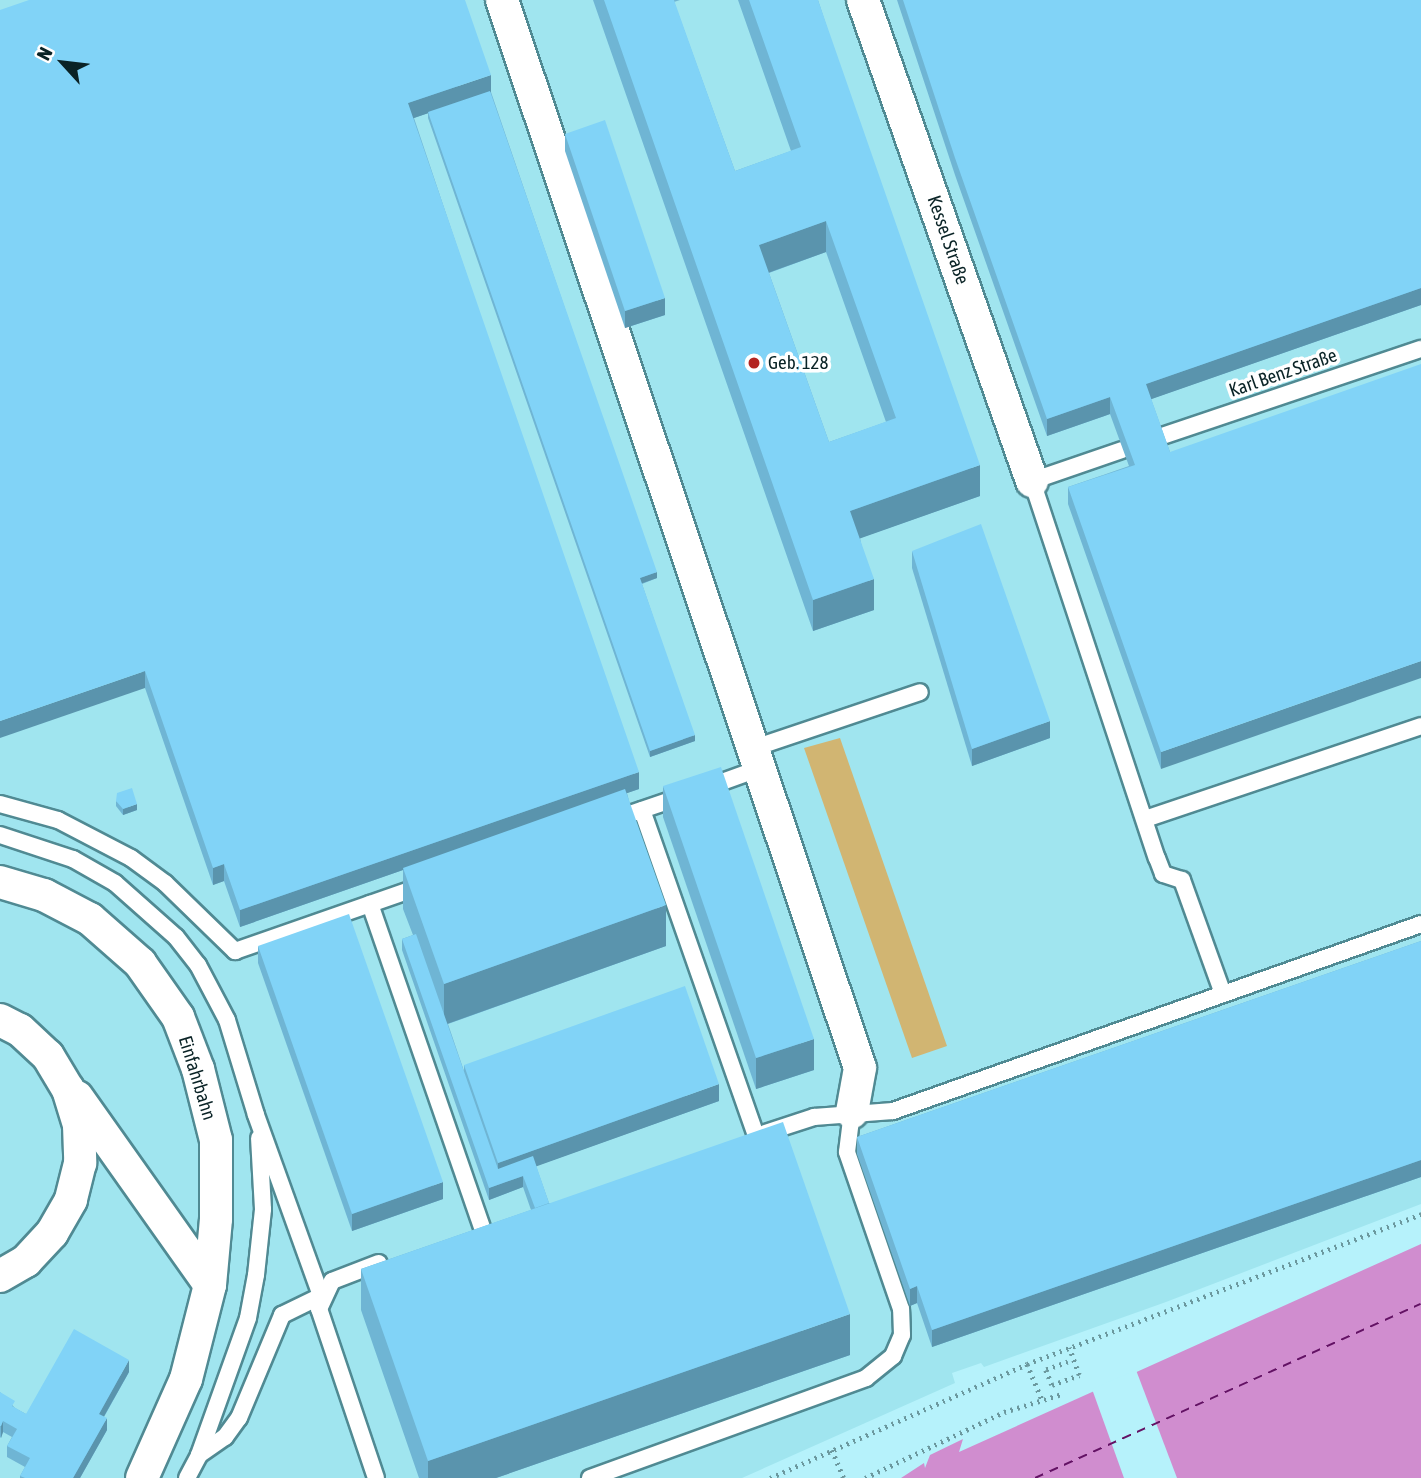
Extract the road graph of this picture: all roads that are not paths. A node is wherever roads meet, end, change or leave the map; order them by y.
1 (502, 0) edge
2 (863, 0) edge
3 (1421, 349) edge
4 (1159, 438) edge
5 (1122, 450) edge
6 (1032, 481) junction
7 (920, 692) dead end
8 (1421, 726) edge
9 (755, 759) junction
10 (0, 804) edge
11 (642, 810) junction
12 (1144, 819) junction
13 (603, 823) edge
14 (0, 835) edge
15 (0, 882) edge
16 (435, 882) edge
17 (370, 904) junction
18 (1421, 924) edge
19 (1223, 994) junction
20 (0, 1020) edge
21 (48, 1056) junction
22 (852, 1112) junction
23 (256, 1115) junction
24 (482, 1228) edge
25 (391, 1259) edge
26 (0, 1276) edge
27 (210, 1285) junction
28 (321, 1296) junction
29 (199, 1455) junction
30 (142, 1478) edge
31 (187, 1478) edge
32 (376, 1478) edge
33 (590, 1478) edge

1 - 9 street
2 - 6 street, Kessel Straße
3 - 4 lane, Karl Benz Straße
5 - 6 lane
6 - 12 lane
7 - 9 lane
8 - 12 lane
9 - 11 lane
9 - 22 street
10 - 17 lane
11 - 13 lane
11 - 22 lane
12 - 19 lane
14 - 23 lane
15 - 27 street, Einfahrbahn
16 - 17 lane
17 - 24 lane
18 - 19 lane
19 - 22 lane
20 - 21 street
21 - 26 street
21 - 27 street
22 - 33 lane
23 - 28 lane
23 - 29 lane
25 - 28 lane
27 - 30 street, Einfahrbahn
28 - 29 lane
28 - 32 lane
29 - 31 lane

